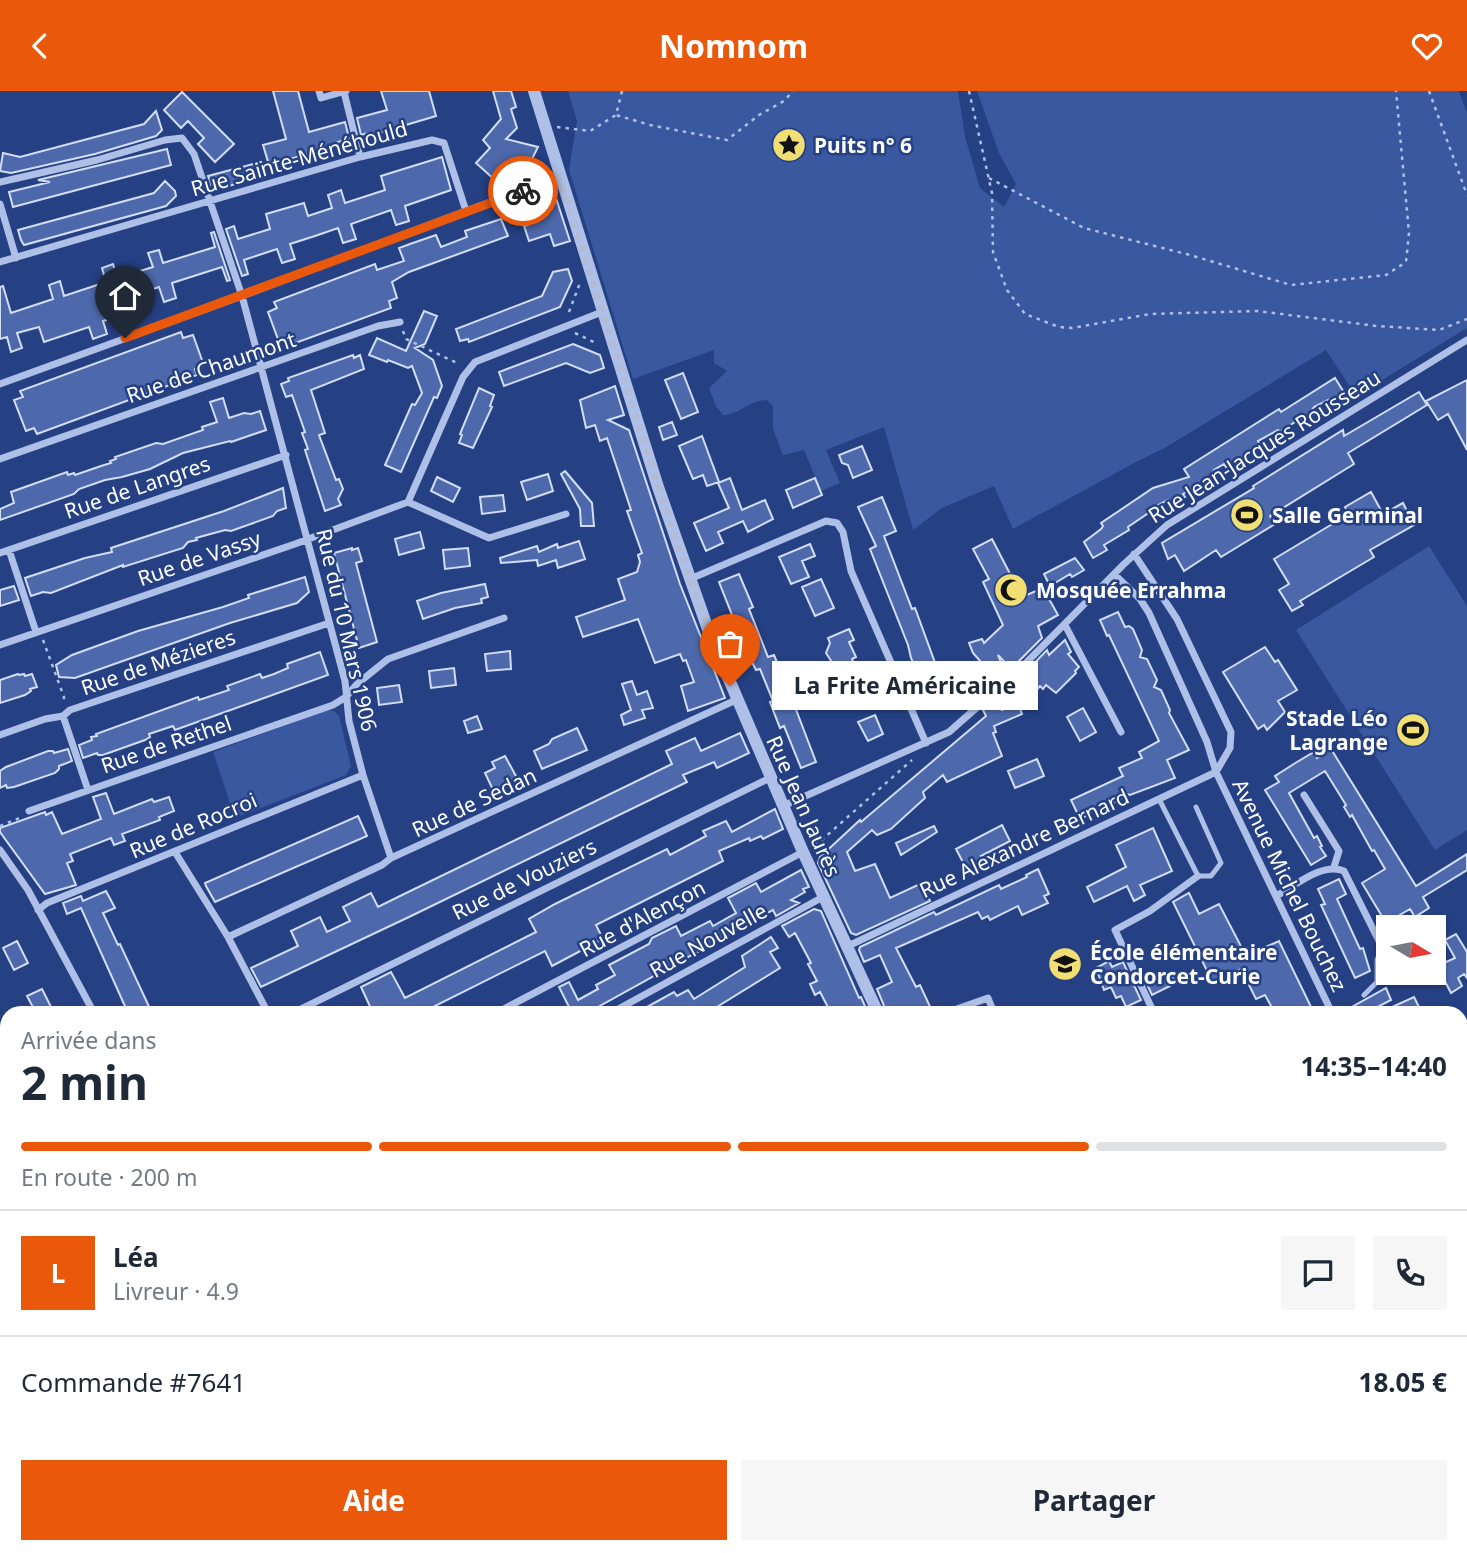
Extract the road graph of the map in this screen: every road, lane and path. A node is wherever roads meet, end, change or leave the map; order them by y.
1 (319, 91) edge
2 (345, 91) edge
3 (534, 91) edge
4 (622, 91) edge
5 (793, 91) edge
6 (969, 91) edge
7 (1396, 91) edge
8 (1429, 91) edge
9 (616, 115) junction
10 (547, 131) junction
11 (360, 157) junction
12 (559, 177) junction
13 (989, 178) junction
14 (0, 182) edge
15 (1467, 195) edge
16 (209, 201) junction
17 (0, 205) edge
18 (466, 211) junction
19 (16, 258) junction
20 (0, 262) edge
21 (242, 296) junction
22 (602, 312) junction
23 (1467, 319) edge
24 (400, 323) joint
25 (1467, 340) edge
26 (261, 368) junction
27 (468, 369) junction
28 (0, 384) edge
29 (286, 455) junction
30 (0, 459) edge
31 (408, 502) junction
32 (566, 514) dead end
33 (308, 539) junction
34 (9, 550) junction
35 (0, 553) edge
36 (1135, 554) junction
37 (1114, 575) junction
38 (690, 579) junction
39 (504, 618) dead end
40 (329, 623) junction
41 (1065, 625) junction
42 (36, 632) junction
43 (0, 645) edge
44 (346, 697) junction
45 (736, 700) junction
46 (63, 716) junction
47 (1121, 732) dead end
48 (0, 735) edge
49 (926, 743) junction
50 (909, 750) junction
51 (1216, 772) junction
52 (363, 775) junction
53 (770, 778) junction
54 (88, 790) junction
55 (1304, 795) dead end
56 (1159, 799) junction
57 (783, 806) junction
58 (1196, 807) dead end
59 (29, 811) joint
60 (0, 826) edge
61 (0, 850) edge
62 (175, 852) junction
63 (803, 852) junction
64 (391, 859) junction
65 (1335, 867) junction
66 (1198, 876) junction
67 (823, 897) junction
68 (1276, 897) junction
69 (38, 910) junction
70 (1376, 935) edge
71 (228, 937) junction
72 (846, 947) junction
73 (1376, 983) edge
74 (1364, 995) dead end
75 (90, 1006) edge
76 (264, 1006) edge
77 (307, 1006) edge
78 (509, 1006) edge
79 (624, 1006) edge
80 (875, 1006) edge
81 (965, 1006) edge
82 (991, 1006) edge
83 (1151, 1006) edge
84 (1329, 1006) edge

1 - 2 street
2 - 11 street
3 - 10 street, Rue Jean Jaurès
4 - 9 path
5 - 9 path
6 - 13 path
7 - 13 path
8 - 15 path
9 - 10 path
10 - 12 street, Rue Jean Jaurès
11 - 16 street, Rue Sainte-Ménéhould
11 - 18 street, Rue Sainte-Ménéhould
12 - 18 street
12 - 22 street, Rue Jean Jaurès
13 - 23 path
14 - 16 street, Rue du 10 Mars 1906
16 - 19 street, Rue Sainte-Ménéhould
16 - 21 street, Rue du 10 Mars 1906
17 - 19 street
18 - 21 street
19 - 20 street, Rue Sainte-Ménéhould
21 - 26 street, Rue du 10 Mars 1906
21 - 28 street
22 - 27 street
22 - 38 street, Rue Jean Jaurès
24 - 26 street, Rue de Chaumont
24 - 27 path
25 - 36 street, Rue Jean-Jacques Rousseau
26 - 29 street, Rue du 10 Mars 1906
26 - 30 street, Rue de Chaumont
27 - 31 street
29 - 33 street, Rue du 10 Mars 1906
29 - 34 street, Rue de Langres
31 - 32 street
31 - 33 street, Rue de Vassy
33 - 40 street, Rue du 10 Mars 1906
33 - 42 street, Rue de Vassy
34 - 35 street, Rue de Langres
34 - 42 street
36 - 37 street, Rue Jean-Jacques Rousseau
36 - 51 street, Avenue Michel Bouchez
37 - 41 street, Rue Jean-Jacques Rousseau
37 - 51 street, Avenue Michel Bouchez
38 - 45 street, Rue Jean Jaurès
38 - 49 street
39 - 44 street, Rue de Rethel
40 - 44 street, Rue du 10 Mars 1906
40 - 46 street, Rue de Mézieres
41 - 47 street
41 - 49 street, Rue Jean-Jacques Rousseau
42 - 43 street, Rue de Vassy
42 - 46 path
44 - 52 street, Rue du 10 Mars 1906
44 - 54 street, Rue de Rethel
45 - 53 street, Rue Jean Jaurès
45 - 64 street, Rue de Sedan
46 - 48 street, Rue de Mézieres
46 - 54 street
49 - 50 street, Rue Jean-Jacques Rousseau
50 - 57 street, Rue Jean-Jacques Rousseau
50 - 63 path
51 - 56 street, Rue Alexandre Bernard
51 - 68 street, Avenue Michel Bouchez
52 - 62 street, Rue de Rocroi
52 - 64 street, Rue du 10 Mars 1906
53 - 57 street, Rue Jean Jaurès
53 - 77 street, Rue de Vouziers
54 - 59 street, Rue de Rethel
55 - 65 street
56 - 66 lane
56 - 72 street, Rue Alexandre Bernard
57 - 63 street, Rue Jean Jaurès
58 - 66 lane
59 - 60 path
61 - 69 street
62 - 69 street, Rue de Rocroi
62 - 71 street
63 - 67 street, Rue Jean Jaurès
63 - 78 street, Rue d'Alençon
64 - 71 street, Rue de Sedan
65 - 68 street
65 - 70 street
66 - 83 street
67 - 72 street, Rue Jean Jaurès
67 - 79 street, Rue Nouvelle
68 - 84 street, Avenue Michel Bouchez
69 - 75 street
71 - 76 street
72 - 80 street, Rue Jean Jaurès
73 - 74 lane
81 - 82 street

